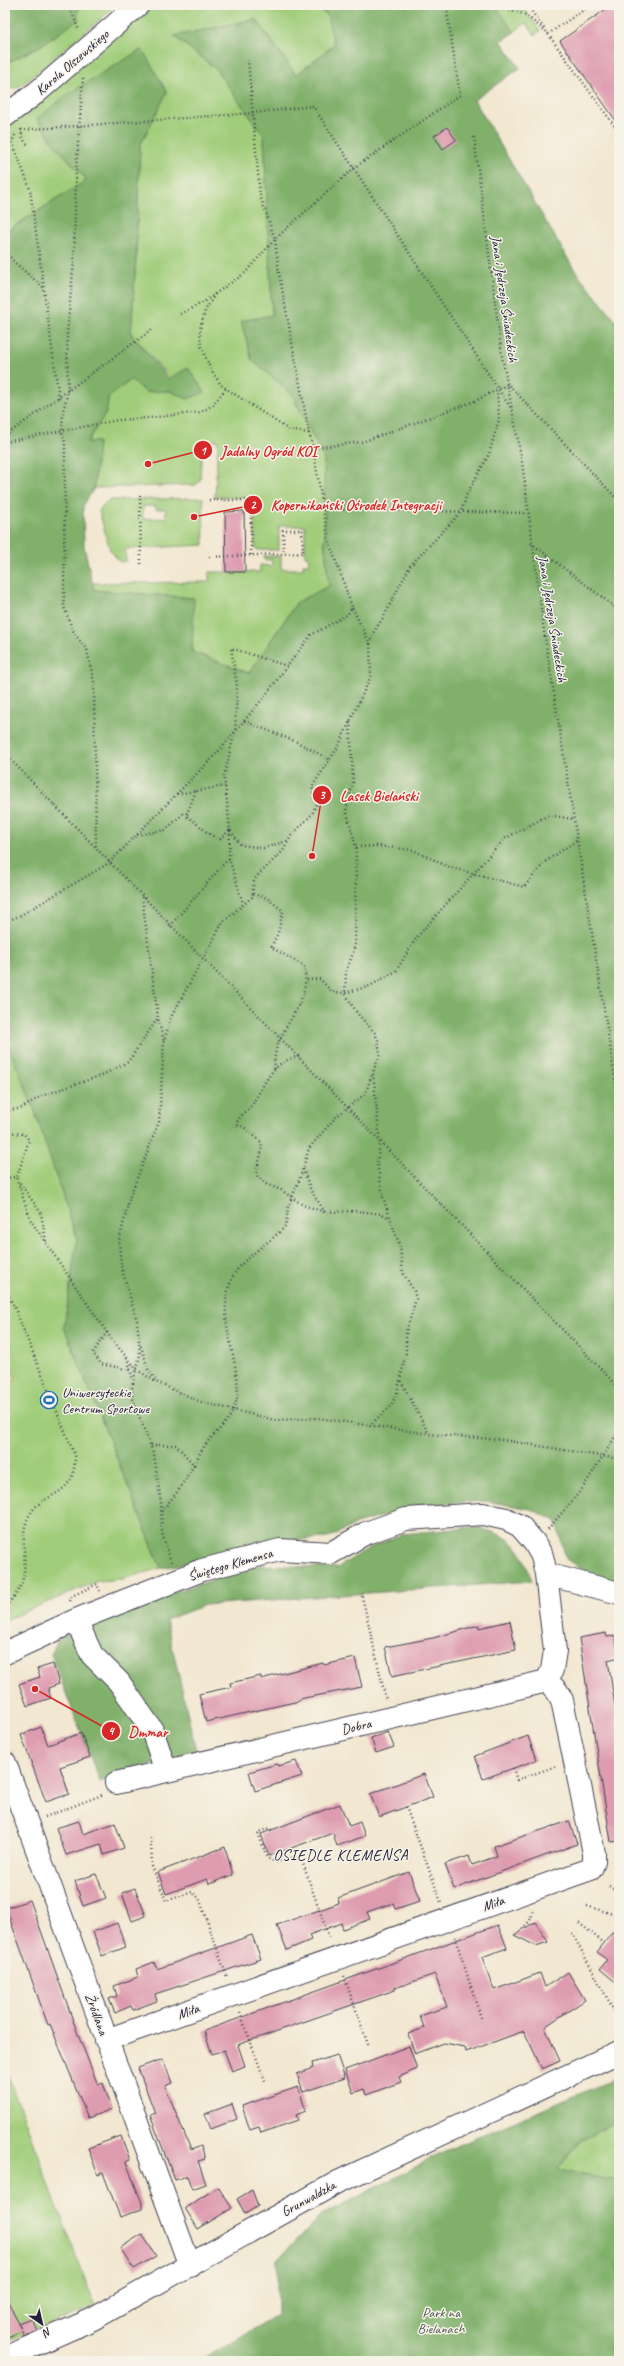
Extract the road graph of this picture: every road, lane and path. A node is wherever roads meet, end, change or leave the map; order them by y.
1 (69, 5) edge
2 (138, 5) edge
3 (446, 5) edge
4 (498, 5) edge
5 (527, 5) edge
6 (591, 5) edge
7 (548, 34) junction
8 (86, 50) junction
9 (248, 60) dead end
10 (253, 113) junction
11 (5, 116) edge
12 (80, 126) junction
13 (619, 132) edge
14 (15, 135) dead end
15 (474, 137) dead end
16 (29, 146) dead end
17 (354, 168) junction
18 (276, 239) junction
19 (5, 251) edge
20 (44, 288) junction
21 (215, 294) junction
22 (180, 314) dead end
23 (153, 329) dead end
24 (508, 384) junction
25 (226, 388) junction
26 (497, 390) junction
27 (68, 392) junction
28 (59, 398) junction
29 (512, 411) junction
30 (62, 432) junction
31 (309, 433) junction
32 (5, 436) edge
33 (5, 442) edge
34 (313, 448) junction
35 (140, 495) dead end
36 (209, 500) dead end
37 (619, 502) edge
38 (323, 509) junction
39 (461, 512) junction
40 (527, 513) junction
41 (531, 543) junction
42 (284, 554) junction
43 (251, 555) junction
44 (209, 557) dead end
45 (141, 567) dead end
46 (352, 607) junction
47 (619, 610) edge
48 (370, 644) junction
49 (287, 666) junction
50 (244, 721) junction
51 (350, 722) junction
52 (235, 731) junction
53 (5, 754) edge
54 (330, 760) junction
55 (225, 786) junction
56 (196, 791) junction
57 (177, 794) junction
58 (188, 814) junction
59 (574, 819) junction
60 (230, 830) junction
61 (136, 835) junction
62 (577, 840) junction
63 (287, 841) junction
64 (356, 847) junction
65 (96, 849) junction
66 (229, 858) junction
67 (109, 863) junction
68 (473, 874) junction
69 (253, 894) junction
70 (142, 897) junction
71 (243, 904) junction
72 (5, 922) edge
73 (170, 926) junction
74 (204, 960) junction
75 (307, 980) junction
76 (345, 993) junction
77 (158, 1018) junction
78 (281, 1038) junction
79 (164, 1042) junction
80 (299, 1056) junction
81 (275, 1069) junction
82 (373, 1072) junction
83 (619, 1104) edge
84 (348, 1107) junction
85 (5, 1111) edge
86 (5, 1126) edge
87 (380, 1143) junction
88 (303, 1168) junction
89 (16, 1177) junction
90 (5, 1178) edge
91 (290, 1198) junction
92 (325, 1212) junction
93 (390, 1218) junction
94 (47, 1243) junction
95 (5, 1290) edge
96 (107, 1332) junction
97 (139, 1340) junction
98 (125, 1356) junction
99 (131, 1370) junction
100 (137, 1370) junction
101 (401, 1380) junction
102 (133, 1382) junction
103 (157, 1383) junction
104 (619, 1388) edge
105 (234, 1410) junction
106 (369, 1426) junction
107 (619, 1431) edge
108 (429, 1434) junction
109 (151, 1445) junction
110 (602, 1457) junction
111 (619, 1459) edge
112 (194, 1465) junction
113 (161, 1513) junction
114 (547, 1532) dead end
115 (546, 1574) junction
116 (176, 1580) junction
117 (619, 1593) edge
118 (362, 1596) dead end
119 (5, 1606) edge
120 (76, 1620) junction
121 (5, 1653) edge
122 (547, 1681) junction
123 (387, 1708) dead end
124 (572, 1748) junction
125 (5, 1762) edge
126 (513, 1768) dead end
127 (166, 1771) junction
128 (112, 1788) joint
129 (406, 1807) dead end
130 (28, 1824) junction
131 (271, 1830) dead end
132 (151, 1838) dead end
133 (609, 1886) dead end
134 (619, 1892) edge
135 (441, 1903) dead end
136 (587, 1906) dead end
137 (619, 1916) edge
138 (579, 1923) dead end
139 (453, 1933) dead end
140 (572, 1933) dead end
141 (331, 1942) dead end
142 (604, 1943) dead end
143 (341, 1969) dead end
144 (228, 1980) dead end
145 (239, 2009) dead end
146 (619, 2020) edge
147 (482, 2021) dead end
148 (106, 2040) junction
149 (369, 2047) dead end
150 (619, 2052) edge
151 (266, 2084) dead end
152 (190, 2266) junction
153 (5, 2358) edge

1 - 8 path
2 - 8 street, Karola Olszewskiego
3 - 17 path
4 - 7 path
5 - 7 path
6 - 7 path
7 - 13 path
8 - 11 street, Karola Olszewskiego
8 - 12 path
9 - 10 path
10 - 12 path
10 - 17 path
10 - 18 path
12 - 16 path
12 - 27 path
14 - 20 path
15 - 24 path, Jana i Jędrzeja Śniadeckich
17 - 18 path
17 - 26 path
18 - 21 path
18 - 31 path
19 - 20 path
20 - 28 path
21 - 22 path
21 - 25 path
23 - 27 path
24 - 26 path
24 - 29 path, Jana i Jędrzeja Śniadeckich
24 - 37 path
25 - 30 path
25 - 31 path
26 - 29 path
26 - 34 path
26 - 39 path
27 - 28 path
27 - 30 path
28 - 32 path
29 - 40 path, Jana i Jędrzeja Śniadeckich
30 - 33 path
30 - 65 path
31 - 34 path
34 - 38 path
35 - 45 path
36 - 43 path
38 - 39 path
38 - 46 path
39 - 40 path
39 - 48 path
40 - 41 path, Jana i Jędrzeja Śniadeckich
41 - 47 path
41 - 59 path, Jana i Jędrzeja Śniadeckich
42 - 42 path
42 - 43 path
43 - 44 path
46 - 48 path
46 - 49 path
48 - 51 path
49 - 50 path
49 - 52 path
50 - 52 path
50 - 54 path
51 - 54 path
51 - 64 path
52 - 55 path
52 - 57 path
53 - 65 path
54 - 63 path
55 - 56 path
55 - 60 path
56 - 57 path
56 - 58 path
57 - 61 path
58 - 60 path
58 - 61 path
59 - 62 path, Jana i Jędrzeja Śniadeckich
59 - 68 path
60 - 63 path
60 - 66 path
61 - 67 path
62 - 68 path
62 - 83 path, Jana i Jędrzeja Śniadeckich
63 - 69 path
64 - 68 path
64 - 76 path
65 - 67 path
66 - 71 path
66 - 73 path
67 - 70 path
67 - 72 path
68 - 76 path
69 - 71 path
69 - 75 path
70 - 73 path
70 - 77 path
71 - 74 path
73 - 74 path
74 - 78 path
74 - 79 path
75 - 76 path
75 - 78 path
76 - 82 path
77 - 79 path
77 - 85 path
78 - 80 path
78 - 81 path
79 - 97 path
80 - 81 path
80 - 84 path
81 - 91 path
82 - 84 path
82 - 87 path
84 - 87 path
84 - 88 path
86 - 89 path
87 - 93 path
87 - 104 path
88 - 91 path
88 - 92 path
89 - 90 path
89 - 94 path
89 - 94 path
91 - 92 path
91 - 105 path
92 - 93 path
93 - 101 path
94 - 96 path
95 - 119 path
96 - 98 path
96 - 99 path
97 - 100 path
97 - 103 path
98 - 99 path
98 - 100 path
99 - 102 path
100 - 102 path
100 - 103 path
101 - 106 path
101 - 108 path
102 - 109 path
103 - 105 path
105 - 106 path
105 - 112 path
106 - 108 path
107 - 110 path
108 - 110 path
109 - 112 path
109 - 113 path
110 - 111 path
110 - 114 path
112 - 113 path
113 - 116 path
115 - 116 street, Świętego Klemensa
115 - 117 street
115 - 122 street
116 - 120 street, Świętego Klemensa
118 - 123 path
120 - 121 street, Świętego Klemensa
120 - 127 street
122 - 124 street, Miła
122 - 127 street, Dobra
124 - 126 path
124 - 148 street, Miła
125 - 130 street, Źródlana
127 - 128 street, Dobra
128 - 130 path
129 - 135 path
130 - 148 street, Źródlana
131 - 141 path
132 - 144 path
133 - 134 path
136 - 137 path
138 - 142 path
139 - 147 path
140 - 146 path
143 - 149 path
145 - 151 path
148 - 152 street, Źródlana
150 - 152 street, Grunwaldzka
152 - 153 street, Grunwaldzka

